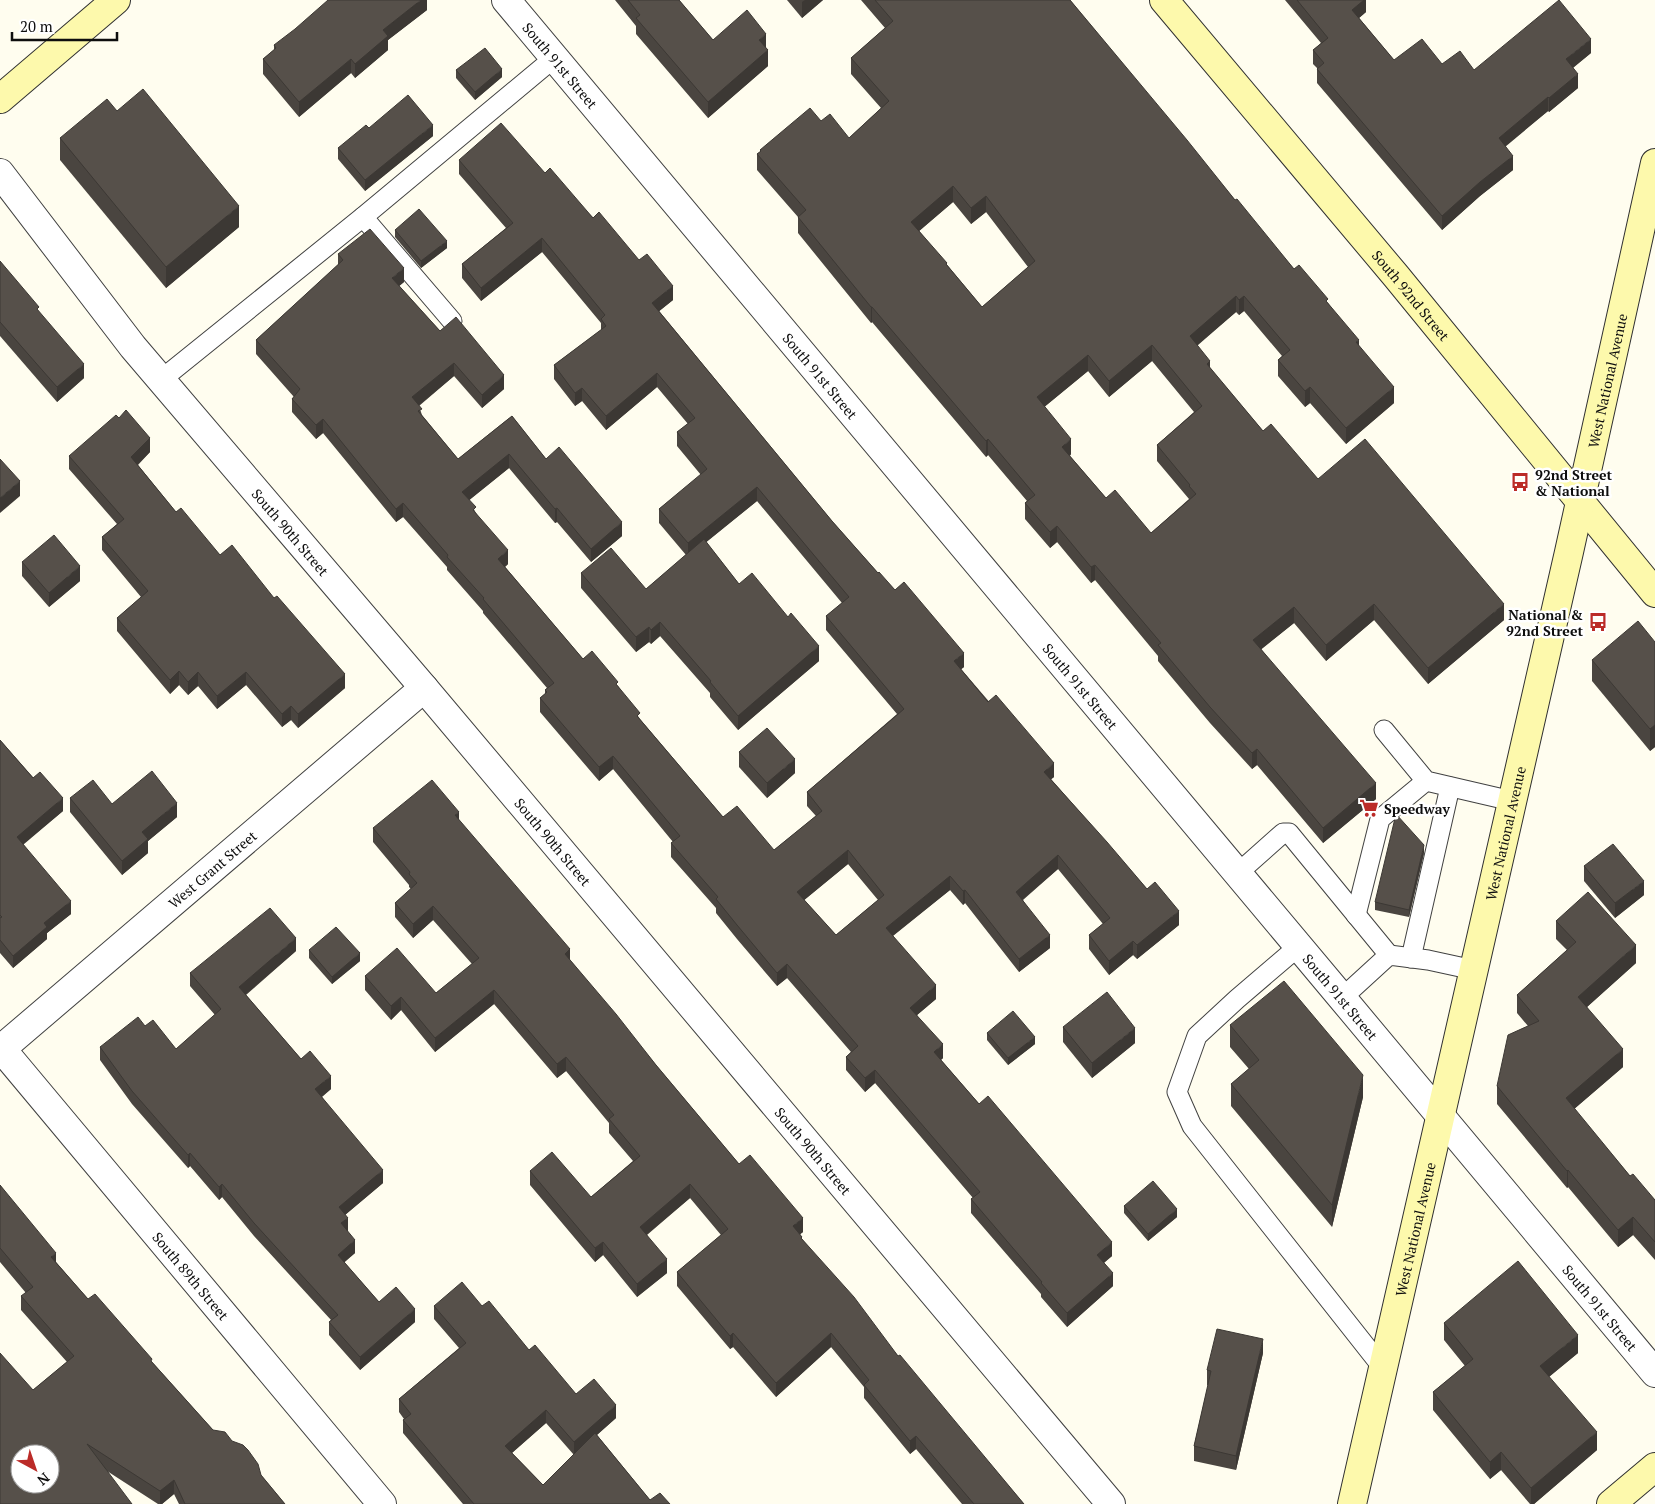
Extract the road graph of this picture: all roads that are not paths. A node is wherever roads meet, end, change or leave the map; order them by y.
1 (116, 0) edge
2 (506, 0) edge
3 (1164, 0) edge
4 (554, 58) junction
5 (0, 99) edge
6 (1655, 163) edge
7 (0, 173) edge
8 (363, 217) junction
9 (452, 321) edge
10 (162, 380) junction
11 (1580, 501) junction
12 (1655, 593) edge
13 (424, 688) junction
14 (1384, 730) dead end
15 (1426, 782) junction
16 (1450, 787) junction
17 (1512, 801) junction
18 (1238, 873) junction
19 (1356, 915) junction
20 (1299, 946) junction
21 (1389, 955) junction
22 (1412, 958) junction
23 (1474, 970) junction
24 (1342, 998) junction
25 (0, 1048) edge
26 (1441, 1116) junction
27 (1384, 1368) junction
28 (1655, 1373) edge
29 (1655, 1467) edge
30 (382, 1504) edge
31 (1111, 1504) edge
32 (1352, 1504) edge
33 (1611, 1504) edge

1 - 5 main road
2 - 4 street, South 91st Street
3 - 11 main road, South 92nd Street
4 - 8 lane
4 - 18 street, South 91st Street
6 - 11 main road, West National Avenue
7 - 10 street, South 90th Street
8 - 9 lane
8 - 10 lane
10 - 13 street, South 90th Street
11 - 12 main road, South 92nd Street
11 - 17 main road, West National Avenue
13 - 25 street, West Grant Street
13 - 31 street, South 90th Street
14 - 15 lane
15 - 16 lane
15 - 19 lane
16 - 17 lane
16 - 22 lane
17 - 23 main road, West National Avenue
18 - 19 lane
18 - 20 street, South 91st Street
19 - 21 lane
20 - 24 street, South 91st Street
20 - 27 lane
21 - 22 lane
21 - 24 lane
22 - 23 lane
23 - 26 main road, West National Avenue
24 - 26 street, South 91st Street
25 - 30 street, South 89th Street
26 - 27 main road, West National Avenue
26 - 28 street, South 91st Street
27 - 32 main road, West National Avenue
29 - 33 main road

